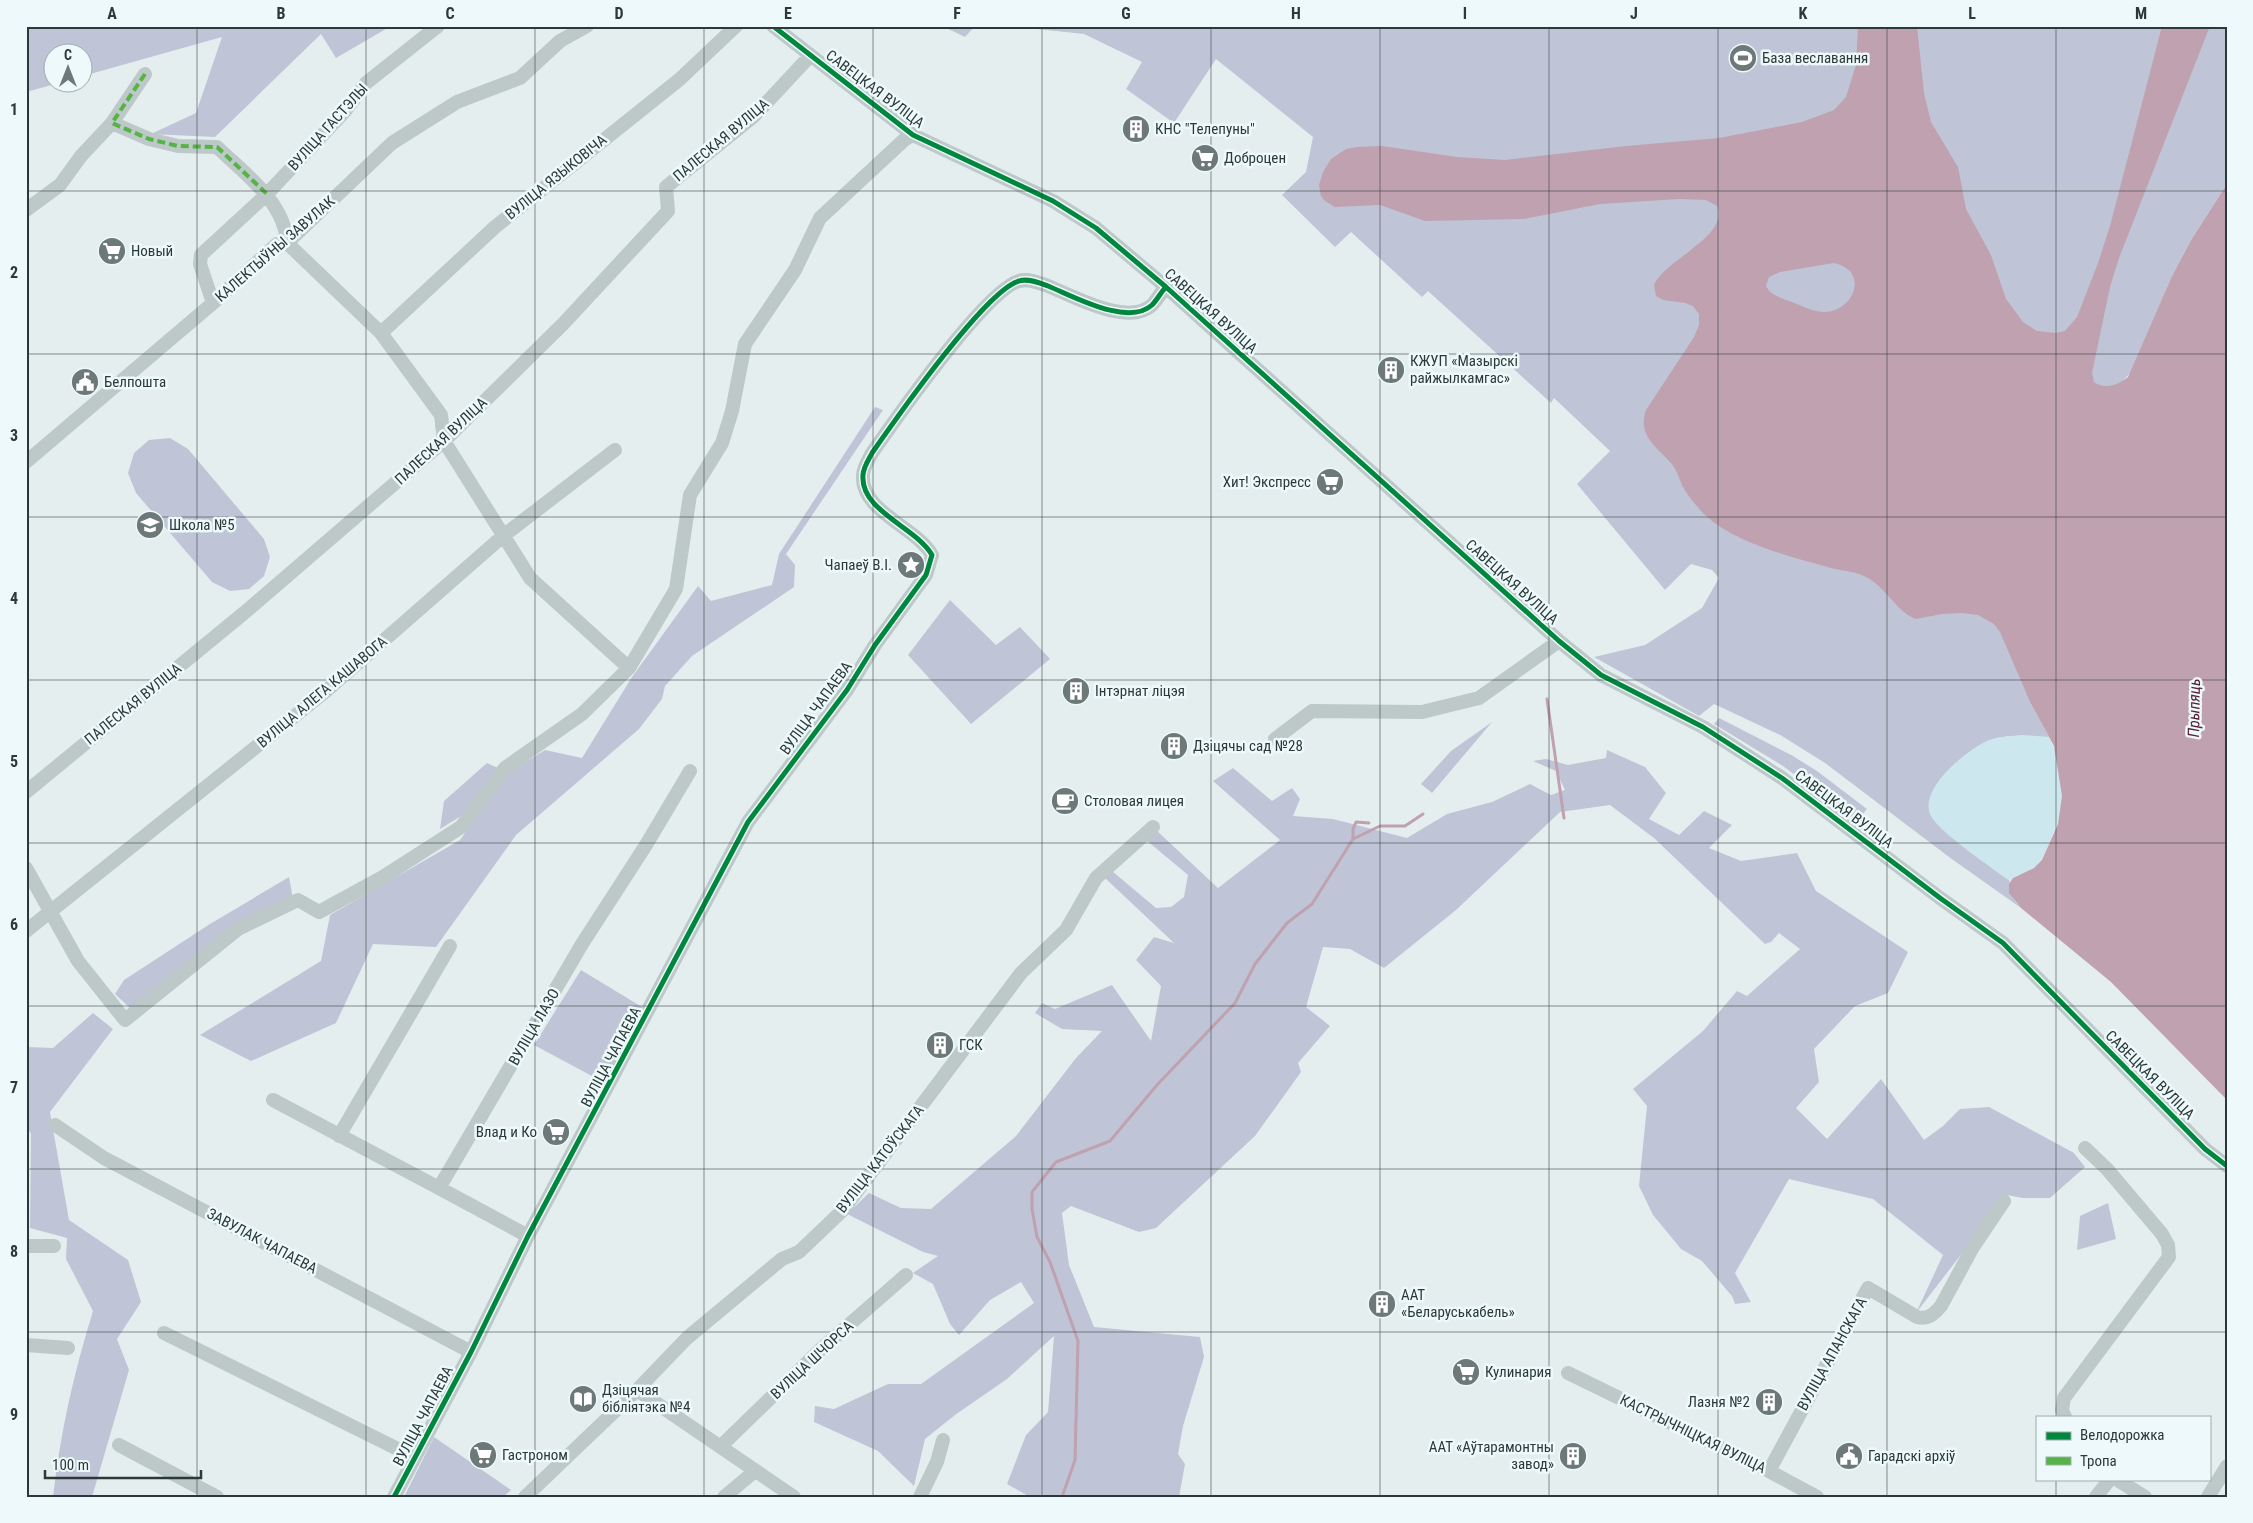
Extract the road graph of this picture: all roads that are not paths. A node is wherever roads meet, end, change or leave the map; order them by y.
1 (438, 26) edge
2 (587, 26) edge
3 (736, 26) edge
4 (773, 26) edge
5 (810, 56) junction
6 (145, 74) dead end
7 (112, 123) junction
8 (913, 135) junction
9 (267, 194) junction
10 (26, 210) edge
11 (287, 243) junction
12 (1166, 287) junction
13 (213, 303) junction
14 (381, 333) junction
15 (444, 441) junction
16 (615, 450) dead end
17 (26, 462) edge
18 (503, 536) junction
19 (1558, 641) junction
20 (629, 668) junction
21 (1275, 739) dead end
22 (690, 771) dead end
23 (26, 792) edge
24 (1153, 827) dead end
25 (26, 868) edge
26 (51, 910) junction
27 (26, 931) edge
28 (450, 946) dead end
29 (273, 1100) dead end
30 (55, 1125) dead end
31 (340, 1136) junction
32 (2086, 1148) dead end
33 (2227, 1166) edge
34 (440, 1188) junction
35 (2004, 1202) dead end
36 (528, 1236) junction
37 (26, 1246) edge
38 (54, 1246) dead end
39 (906, 1275) dead end
40 (164, 1333) dead end
41 (26, 1345) edge
42 (68, 1348) dead end
43 (471, 1352) junction
44 (1568, 1373) dead end
45 (637, 1390) junction
46 (2065, 1416) edge
47 (943, 1440) dead end
48 (118, 1445) dead end
49 (720, 1446) junction
50 (414, 1457) junction
51 (2227, 1466) edge
52 (755, 1471) junction
53 (1769, 1471) junction
54 (2109, 1480) edge
55 (2118, 1480) edge
56 (217, 1497) edge
57 (394, 1497) edge
58 (525, 1497) edge
59 (724, 1497) edge
60 (794, 1497) edge
61 (920, 1497) edge
62 (1817, 1497) edge
63 (2096, 1497) edge
64 (2145, 1497) edge
65 (2208, 1497) edge

1 - 9 street, ВУЛІЦА ГАСТЭЛЫ
2 - 11 street, КАЛЕКТЫЎНЫ ЗАВУЛАК
3 - 14 street, ВУЛІЦА ЯЗЫКОВІЧА
4 - 5 street, САВЕЦКАЯ ВУЛІЦА
5 - 8 street, САВЕЦКАЯ ВУЛІЦА
5 - 15 street, ПАЛЕСКАЯ ВУЛІЦА
6 - 7 street
7 - 9 street
7 - 10 street
8 - 12 street, САВЕЦКАЯ ВУЛІЦА
8 - 20 street
9 - 11 street
9 - 13 street, ВУЛІЦА ГАСТЭЛЫ
11 - 13 street, КАЛЕКТЫЎНЫ ЗАВУЛАК
11 - 14 street
12 - 19 street, САВЕЦКАЯ ВУЛІЦА
12 - 36 street, ВУЛІЦА ЧАПАЕВА
13 - 17 street, КАЛЕКТЫЎНЫ ЗАВУЛАК
14 - 15 street
15 - 18 street
15 - 23 street, ПАЛЕСКАЯ ВУЛІЦА
16 - 18 street, ВУЛІЦА АЛЕГА КАШАВОГА
18 - 20 street
18 - 26 street, ВУЛІЦА АЛЕГА КАШАВОГА
19 - 21 street
19 - 33 street, САВЕЦКАЯ ВУЛІЦА
20 - 26 street
22 - 34 street, ВУЛІЦА ЛАЗО
24 - 45 street, ВУЛІЦА КАТОЎСКАГА
25 - 26 street
26 - 27 street, ВУЛІЦА АЛЕГА КАШАВОГА
28 - 31 street
29 - 31 street
30 - 43 street, ЗАВУЛАК ЧАПАЕВА
31 - 34 street
32 - 46 street
34 - 36 street
35 - 53 street, ВУЛІЦА АПАНСКАГА
36 - 43 street, ВУЛІЦА ЧАПАЕВА
37 - 38 street
39 - 49 street, ВУЛІЦА ШЧОРСА
40 - 50 street, ВУЛІЦА ЧАПАЕВА
41 - 42 street
43 - 50 street, ВУЛІЦА ЧАПАЕВА
44 - 53 street, КАСТРЫЧНІЦКАЯ ВУЛІЦА
45 - 49 street
45 - 58 street, ВУЛІЦА КАТОЎСКАГА
47 - 61 street
48 - 56 street
49 - 52 street
50 - 57 street, ВУЛІЦА ЧАПАЕВА
51 - 65 street
52 - 59 street
52 - 60 street
53 - 62 street, КАСТРЫЧНІЦКАЯ ВУЛІЦА
54 - 63 street
55 - 64 street

